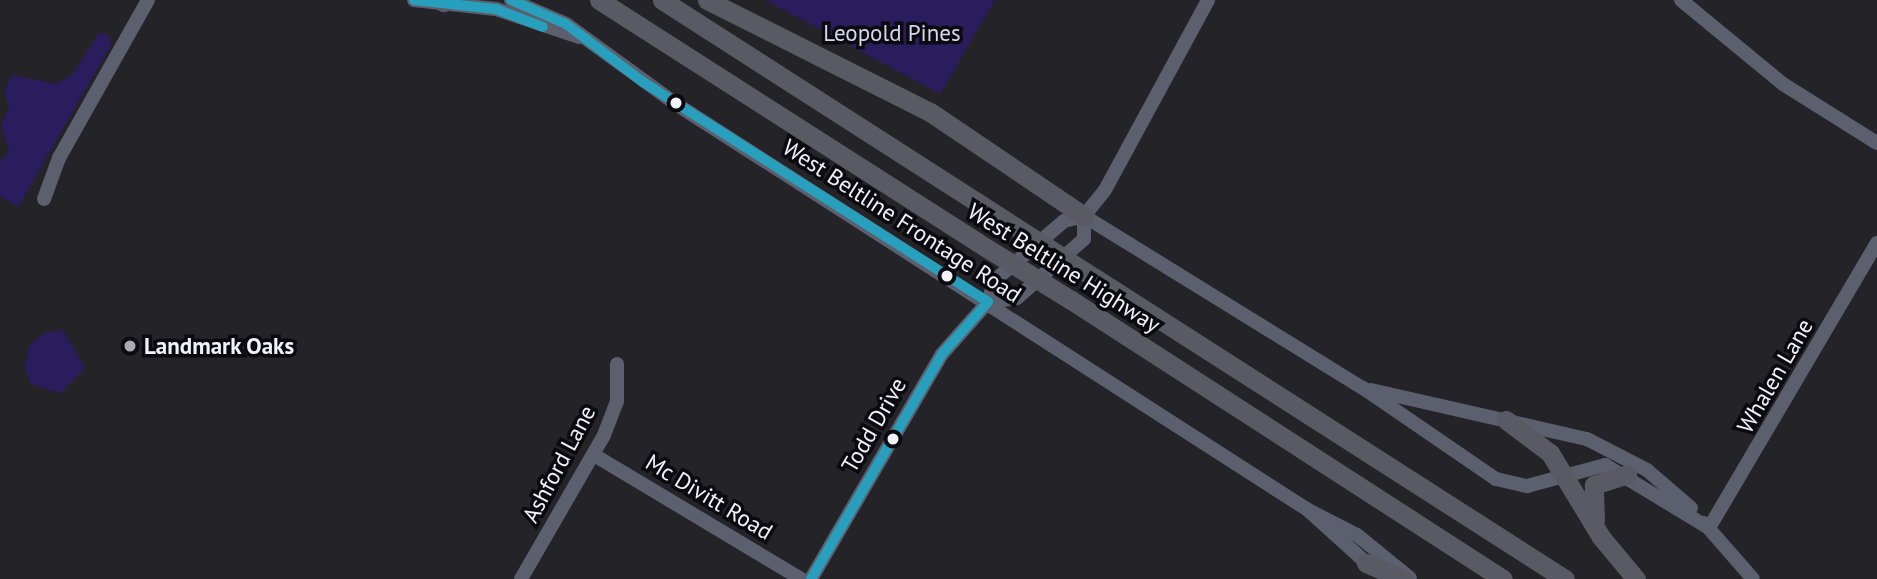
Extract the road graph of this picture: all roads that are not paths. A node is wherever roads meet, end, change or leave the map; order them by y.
1 (148, 0) edge
2 (414, 0) edge
3 (511, 0) edge
4 (599, 0) edge
5 (662, 0) edge
6 (707, 0) edge
7 (1208, 0) edge
8 (1682, 0) edge
9 (442, 1) edge
10 (579, 37) junction
11 (1877, 142) edge
12 (44, 199) dead end
13 (1084, 216) junction
14 (1877, 243) edge
15 (988, 302) junction
16 (617, 365) dead end
17 (1363, 388) junction
18 (1506, 420) junction
19 (594, 455) junction
20 (1561, 474) junction
21 (1628, 474) junction
22 (1308, 510) junction
23 (1709, 528) junction
24 (1601, 537) junction
25 (1366, 563) junction
26 (521, 579) edge
27 (802, 579) edge
28 (811, 579) edge
29 (1384, 579) edge
30 (1402, 579) edge
31 (1411, 579) edge
32 (1503, 579) edge
33 (1565, 579) edge
34 (1636, 579) edge
35 (1753, 579) edge

1 - 12 street
2 - 9 street, West Beltline Frontage Road
3 - 10 street, West Beltline Frontage Road
4 - 32 highway, West Beltline Highway, bridge
5 - 33 highway, West Beltline Highway, bridge
6 - 13 highway
7 - 13 street
8 - 11 street
9 - 10 street, West Beltline Frontage Road
10 - 15 street, West Beltline Frontage Road
13 - 15 street, Todd Drive
13 - 15 street
13 - 17 street
14 - 23 street, Whalen Lane
15 - 22 street, West Beltline Frontage Road
15 - 28 street, Todd Drive
16 - 19 street, Ashford Lane
17 - 18 street
17 - 20 street
18 - 20 highway
18 - 23 street
19 - 26 street, Ashford Lane
19 - 27 street, Mc Divitt Road
20 - 21 street
20 - 24 highway
21 - 23 street
21 - 24 highway
22 - 25 street, West Beltline Frontage Road
22 - 31 street, West Beltline Frontage Road
23 - 35 street
24 - 34 highway
25 - 29 street, West Beltline Frontage Road
25 - 30 highway

